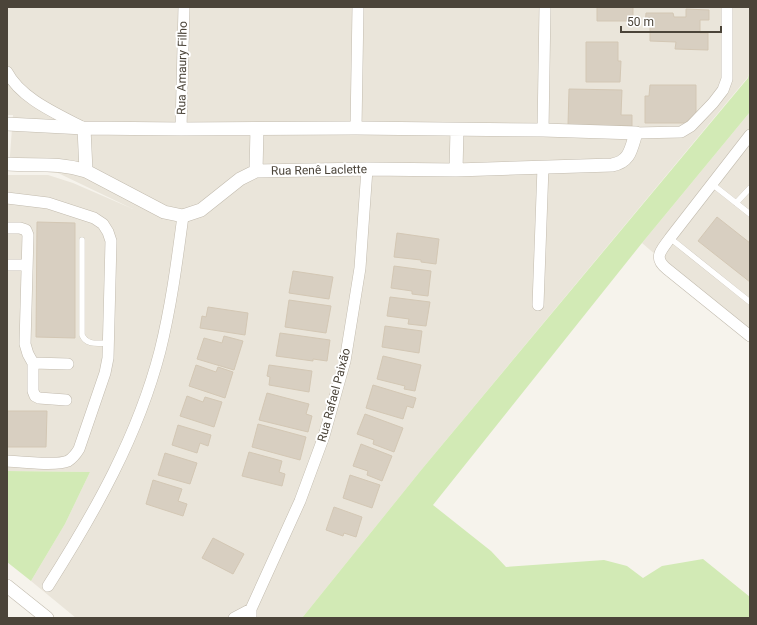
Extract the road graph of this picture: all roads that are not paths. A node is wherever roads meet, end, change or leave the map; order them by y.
1 (184, 7) edge
2 (358, 7) edge
3 (544, 7) edge
4 (727, 7) edge
5 (7, 72) edge
6 (7, 124) edge
7 (84, 128) junction
8 (356, 128) junction
9 (181, 129) junction
10 (257, 129) junction
11 (457, 130) junction
12 (543, 130) junction
13 (636, 133) junction
14 (750, 135) edge
15 (7, 164) edge
16 (543, 167) junction
17 (367, 169) junction
18 (456, 170) junction
19 (86, 171) junction
20 (256, 171) junction
21 (712, 184) junction
22 (750, 188) edge
23 (7, 198) edge
24 (736, 203) junction
25 (750, 214) edge
26 (183, 216) junction
27 (7, 228) edge
28 (670, 238) junction
29 (82, 240) dead end
30 (7, 265) edge
31 (27, 265) junction
32 (750, 302) edge
33 (538, 305) dead end
34 (750, 336) edge
35 (108, 343) junction
36 (33, 363) junction
37 (68, 364) dead end
38 (66, 400) dead end
39 (7, 461) edge
40 (48, 586) dead end
41 (12, 590) edge
42 (251, 614) edge
43 (47, 618) edge
44 (234, 618) edge

1 - 9 street, Rua Amaury Filho
2 - 8 street
3 - 12 street
4 - 13 street
5 - 7 street
6 - 7 street
7 - 9 street
7 - 19 street
8 - 10 street
8 - 11 street
9 - 10 street
10 - 20 street
11 - 12 street
11 - 18 street
12 - 13 street
13 - 16 street, Rua Renê Laclette
14 - 21 street
15 - 19 street
16 - 18 street, Rua Renê Laclette
16 - 33 street
17 - 18 street, Rua Renê Laclette
17 - 20 street, Rua Renê Laclette
17 - 42 street, Rua Rafael Paixão
19 - 26 street
20 - 26 street, Rua Renê Laclette
21 - 24 lane
21 - 28 street
22 - 24 lane
23 - 35 street
24 - 25 lane
26 - 40 street
27 - 31 street
28 - 32 lane
28 - 34 street
29 - 35 lane
30 - 31 street
31 - 36 street
35 - 39 street
36 - 37 street
36 - 38 street
41 - 43 street
42 - 44 street, Rua Rafael Paixão

